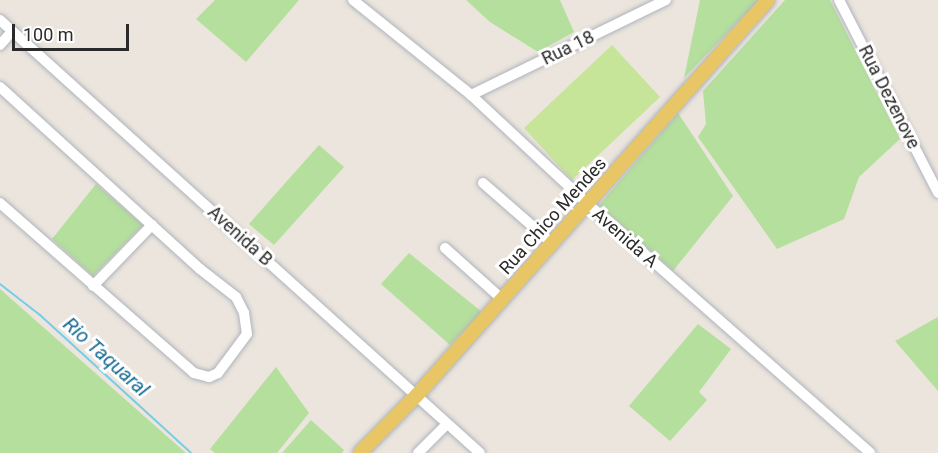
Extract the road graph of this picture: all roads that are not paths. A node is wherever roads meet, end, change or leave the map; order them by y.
1 (353, 0) edge
2 (666, 0) edge
3 (768, 0) edge
4 (839, 0) edge
5 (0, 20) edge
6 (12, 31) junction
7 (0, 45) edge
8 (0, 87) edge
9 (471, 95) junction
10 (483, 183) dead end
11 (938, 193) edge
12 (0, 203) edge
13 (588, 204) junction
14 (152, 225) junction
15 (553, 243) junction
16 (445, 248) dead end
17 (93, 286) junction
18 (502, 300) junction
19 (417, 396) junction
20 (447, 424) junction
21 (360, 453) edge
22 (418, 453) edge
23 (480, 453) edge
24 (870, 453) edge

1 - 9 street, Avenida A
2 - 9 street, Rua 18
3 - 13 main road, Rua Chico Mendes
4 - 11 street, Rua Dezenove
5 - 6 street, Avenida B
6 - 7 street
6 - 19 street, Avenida B
8 - 14 street
9 - 13 street, Avenida A
10 - 15 street
12 - 17 street
13 - 15 main road, Rua Chico Mendes
13 - 24 street, Avenida A
14 - 17 street
14 - 17 street
15 - 18 main road, Rua Chico Mendes
16 - 18 street
18 - 19 main road, Rua Chico Mendes
19 - 20 street, Avenida B
19 - 21 main road, Rua Chico Mendes
20 - 22 street
20 - 23 street, Avenida B

